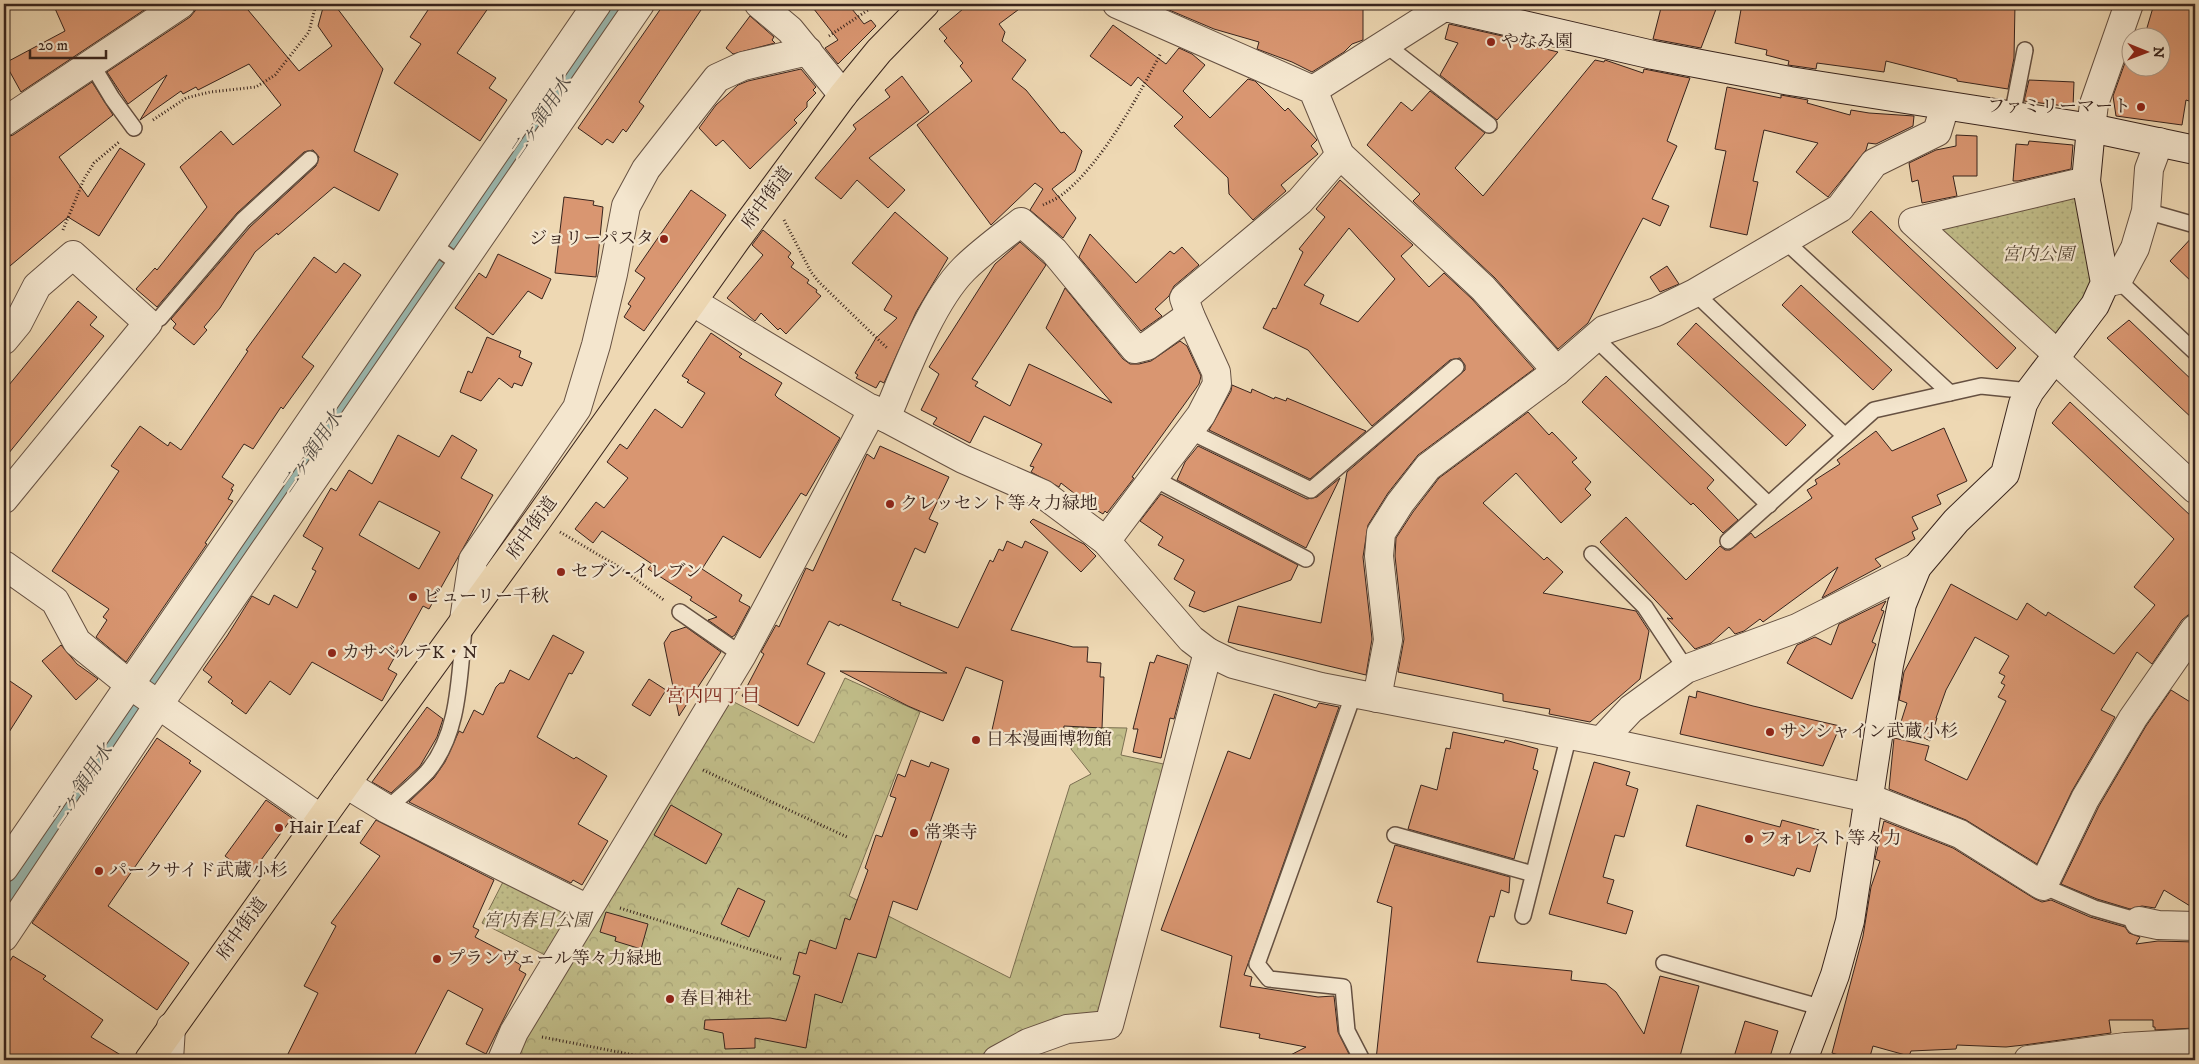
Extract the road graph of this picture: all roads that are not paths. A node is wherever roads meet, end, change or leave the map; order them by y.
1 (181, 4) edge
2 (597, 4) edge
3 (640, 4) edge
4 (759, 4) edge
5 (925, 4) edge
6 (1117, 4) edge
7 (2129, 4) edge
8 (1438, 5) edge
9 (1386, 45) junction
10 (2025, 50) dead end
11 (808, 51) junction
12 (91, 63) junction
13 (1313, 90) junction
14 (843, 95) junction
15 (1945, 106) junction
16 (2012, 116) junction
17 (4, 122) edge
18 (1489, 125) dead end
19 (134, 128) road end
20 (2091, 128) junction
21 (2158, 142) junction
22 (2195, 150) edge
23 (1340, 155) junction
24 (310, 159) dead end
25 (2086, 182) junction
26 (2146, 211) junction
27 (2195, 225) edge
28 (1784, 240) junction
29 (432, 244) junction
30 (461, 264) junction
31 (2112, 281) junction
32 (1695, 293) junction
33 (694, 302) junction
34 (1190, 315) junction
35 (148, 323) junction
36 (1595, 338) junction
37 (4, 340) edge
38 (2195, 352) edge
39 (2056, 356) junction
40 (1456, 367) dead end
41 (1557, 371) junction
42 (2030, 391) junction
43 (1950, 393) junction
44 (879, 414) junction
45 (1189, 431) junction
46 (1845, 436) junction
47 (1153, 478) junction
48 (2195, 490) edge
49 (4, 498) edge
50 (1769, 505) junction
51 (1106, 541) junction
52 (1728, 541) dead end
53 (1592, 554) dead end
54 (1306, 559) dead end
55 (4, 565) edge
56 (1917, 566) junction
57 (680, 612) road end
58 (464, 620) junction
59 (2195, 629) edge
60 (1208, 652) junction
61 (742, 655) junction
62 (1686, 669) junction
63 (144, 694) junction
64 (1366, 696) junction
65 (1569, 735) junction
66 (1601, 742) junction
67 (346, 784) junction
68 (1869, 798) junction
69 (387, 809) junction
70 (321, 819) junction
71 (1395, 835) dead end
72 (4, 868) edge
73 (1533, 874) junction
74 (2043, 886) junction
75 (591, 904) junction
76 (1523, 916) dead end
77 (2138, 921) joint
78 (2195, 926) edge
79 (4, 937) edge
80 (1664, 963) dead end
81 (1823, 1008) junction
82 (171, 1027) junction
83 (2195, 1042) edge
84 (149, 1060) edge
85 (169, 1060) edge
86 (502, 1060) edge
87 (997, 1060) edge
88 (1362, 1060) edge
89 (1803, 1060) edge
90 (2028, 1060) edge

1 - 12 street
2 - 29 street
3 - 30 street
4 - 11 street
5 - 14 highway, 府中街道
6 - 13 street
7 - 20 street
8 - 9 street
8 - 15 street
9 - 13 street
9 - 18 lane
10 - 16 lane
11 - 14 street
11 - 58 street
12 - 17 street
12 - 19 lane
13 - 23 street
14 - 33 highway, 府中街道
15 - 16 street
15 - 28 street
16 - 20 street
20 - 21 street
20 - 25 street
21 - 22 street
21 - 26 street
23 - 34 street
23 - 41 street
24 - 35 lane
25 - 31 street
25 - 39 street
26 - 27 lane
26 - 31 street
28 - 32 street
28 - 43 lane
29 - 30 lane
29 - 63 street
30 - 63 street
31 - 38 lane
31 - 39 street
32 - 36 street
32 - 46 lane
33 - 44 street
33 - 58 highway, 府中街道
34 - 44 street
34 - 45 street
35 - 37 street
35 - 49 street
36 - 41 street
36 - 50 lane
39 - 42 street
39 - 48 street
40 - 45 lane
41 - 64 street
42 - 43 lane
42 - 56 street
43 - 46 lane
44 - 51 street
44 - 61 street
45 - 47 street
46 - 50 lane
47 - 51 street
47 - 54 lane
50 - 52 lane
51 - 60 street
53 - 62 lane
55 - 63 street
56 - 62 street
56 - 68 street
57 - 61 lane
58 - 67 highway, 府中街道
58 - 69 lane
59 - 74 street
60 - 64 street
60 - 87 street
61 - 75 street
62 - 66 street
63 - 70 street
63 - 72 street
63 - 79 street
64 - 65 street
64 - 88 lane
65 - 66 street
65 - 73 lane
66 - 68 street
67 - 69 street
67 - 70 highway, 府中街道
68 - 74 street
68 - 81 street
69 - 75 street
70 - 82 highway, 府中街道
71 - 73 lane
73 - 76 lane
74 - 77 lane
75 - 86 street
77 - 78 street
80 - 81 lane
81 - 89 street
82 - 84 highway, 府中街道
82 - 85 street
83 - 90 street

